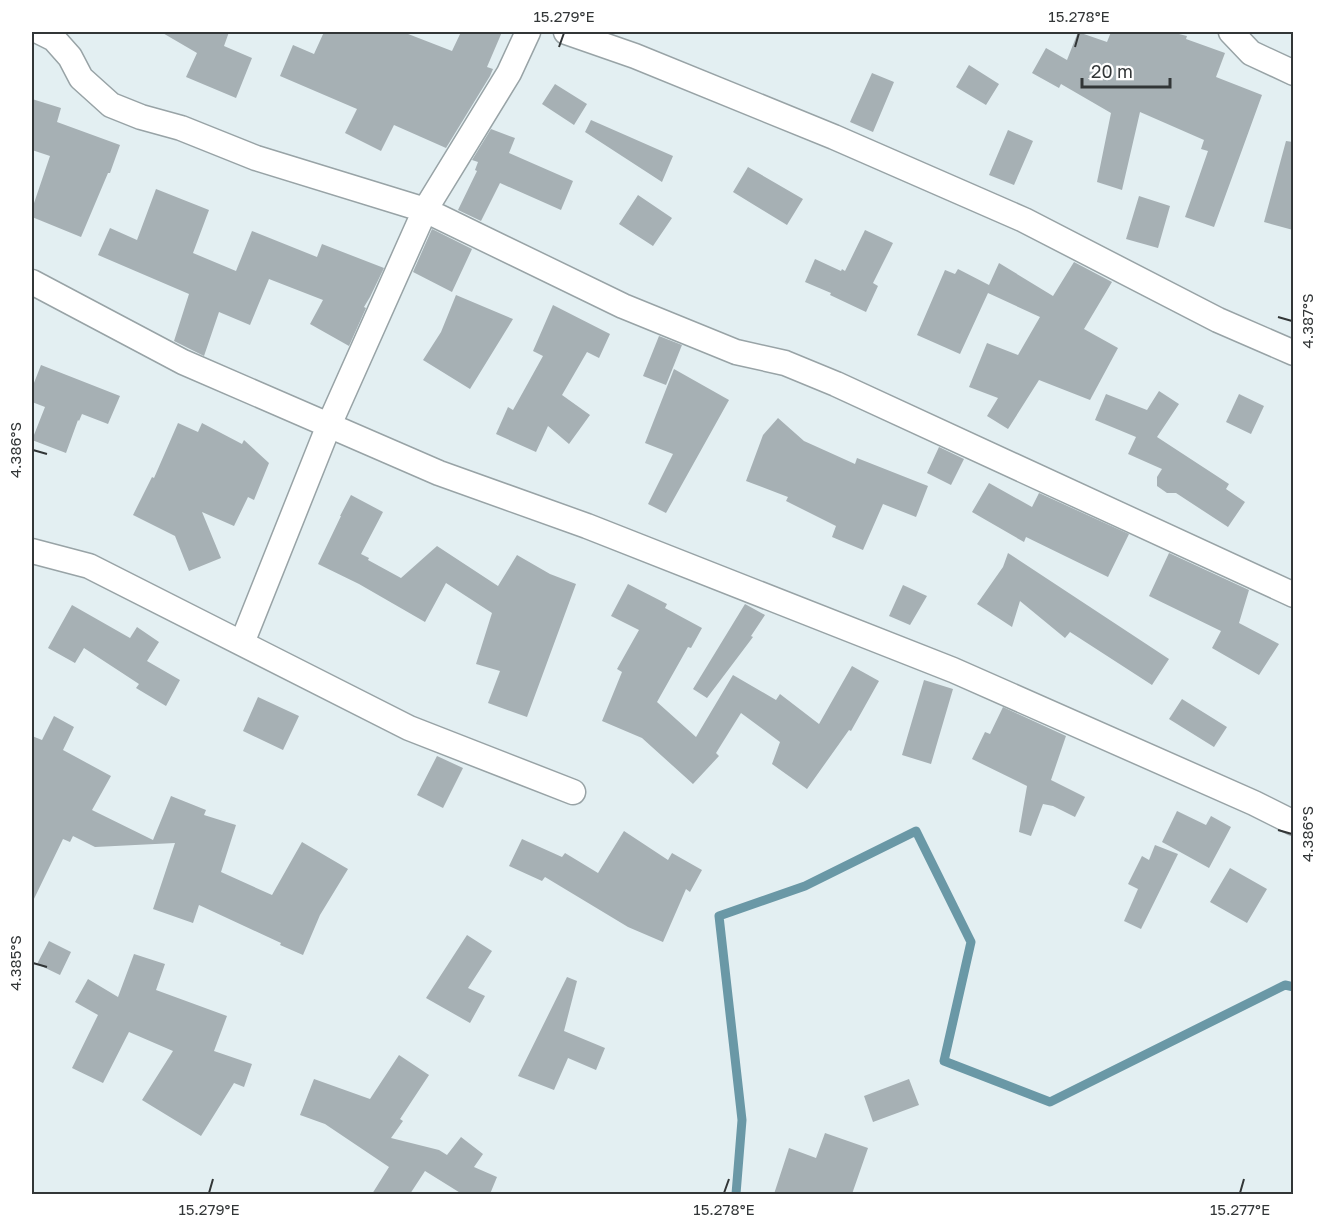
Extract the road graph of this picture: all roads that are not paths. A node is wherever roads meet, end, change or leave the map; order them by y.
1 (40, 32) edge
2 (528, 32) edge
3 (566, 32) edge
4 (1231, 32) edge
5 (1293, 73) edge
6 (425, 210) junction
7 (32, 282) edge
8 (1293, 353) edge
9 (329, 424) junction
10 (32, 551) edge
11 (1293, 595) edge
12 (242, 643) junction
13 (573, 792) dead end
14 (1293, 823) edge

1 - 6 street
2 - 6 street
3 - 8 street
4 - 5 street
6 - 9 street
6 - 11 street
7 - 9 street
9 - 12 street
9 - 14 street
10 - 12 street
12 - 13 street

